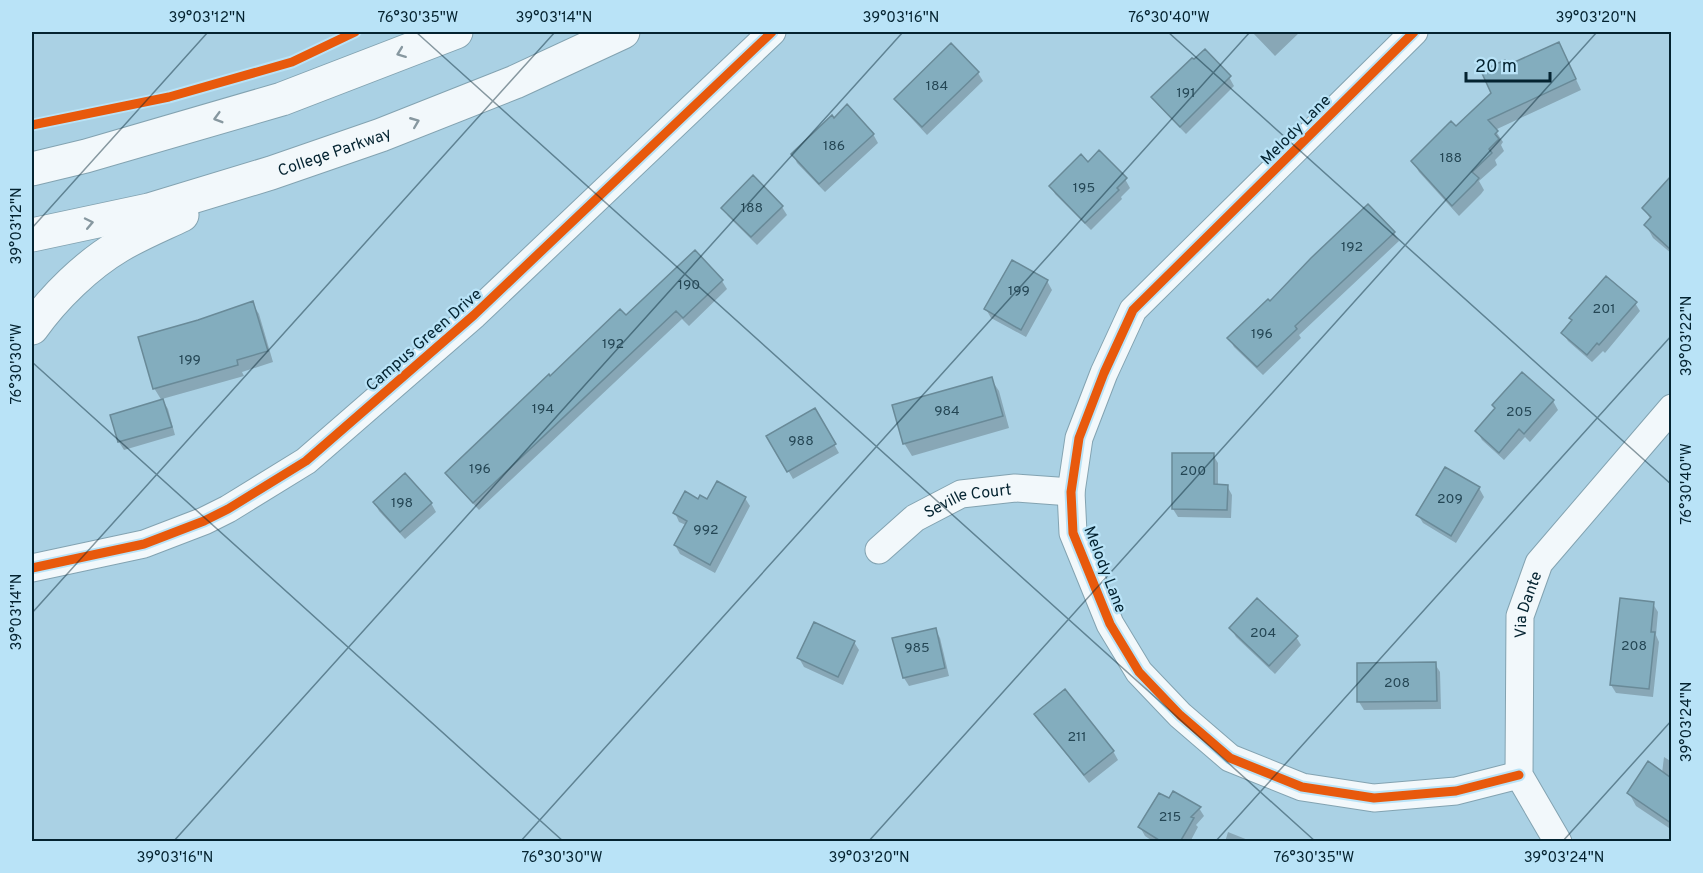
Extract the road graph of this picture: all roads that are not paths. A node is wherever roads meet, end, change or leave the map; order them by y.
1 (456, 32) edge
2 (623, 32) edge
3 (772, 32) edge
4 (1414, 32) edge
5 (32, 169) edge
6 (271, 173) junction
7 (32, 235) edge
8 (32, 328) edge
9 (1671, 408) edge
10 (1071, 492) junction
11 (879, 550) dead end
12 (32, 568) edge
13 (1519, 775) junction
14 (1558, 842) edge

1 -> 5 main road
6 -> 2 main road, College Parkway
3 - 12 street, Campus Green Drive
4 - 10 street, Melody Lane
7 -> 6 main road, College Parkway
6 - 8 main road
9 - 13 street, Via Dante
10 - 11 street, Seville Court
10 - 13 street, Melody Lane
13 - 14 street

